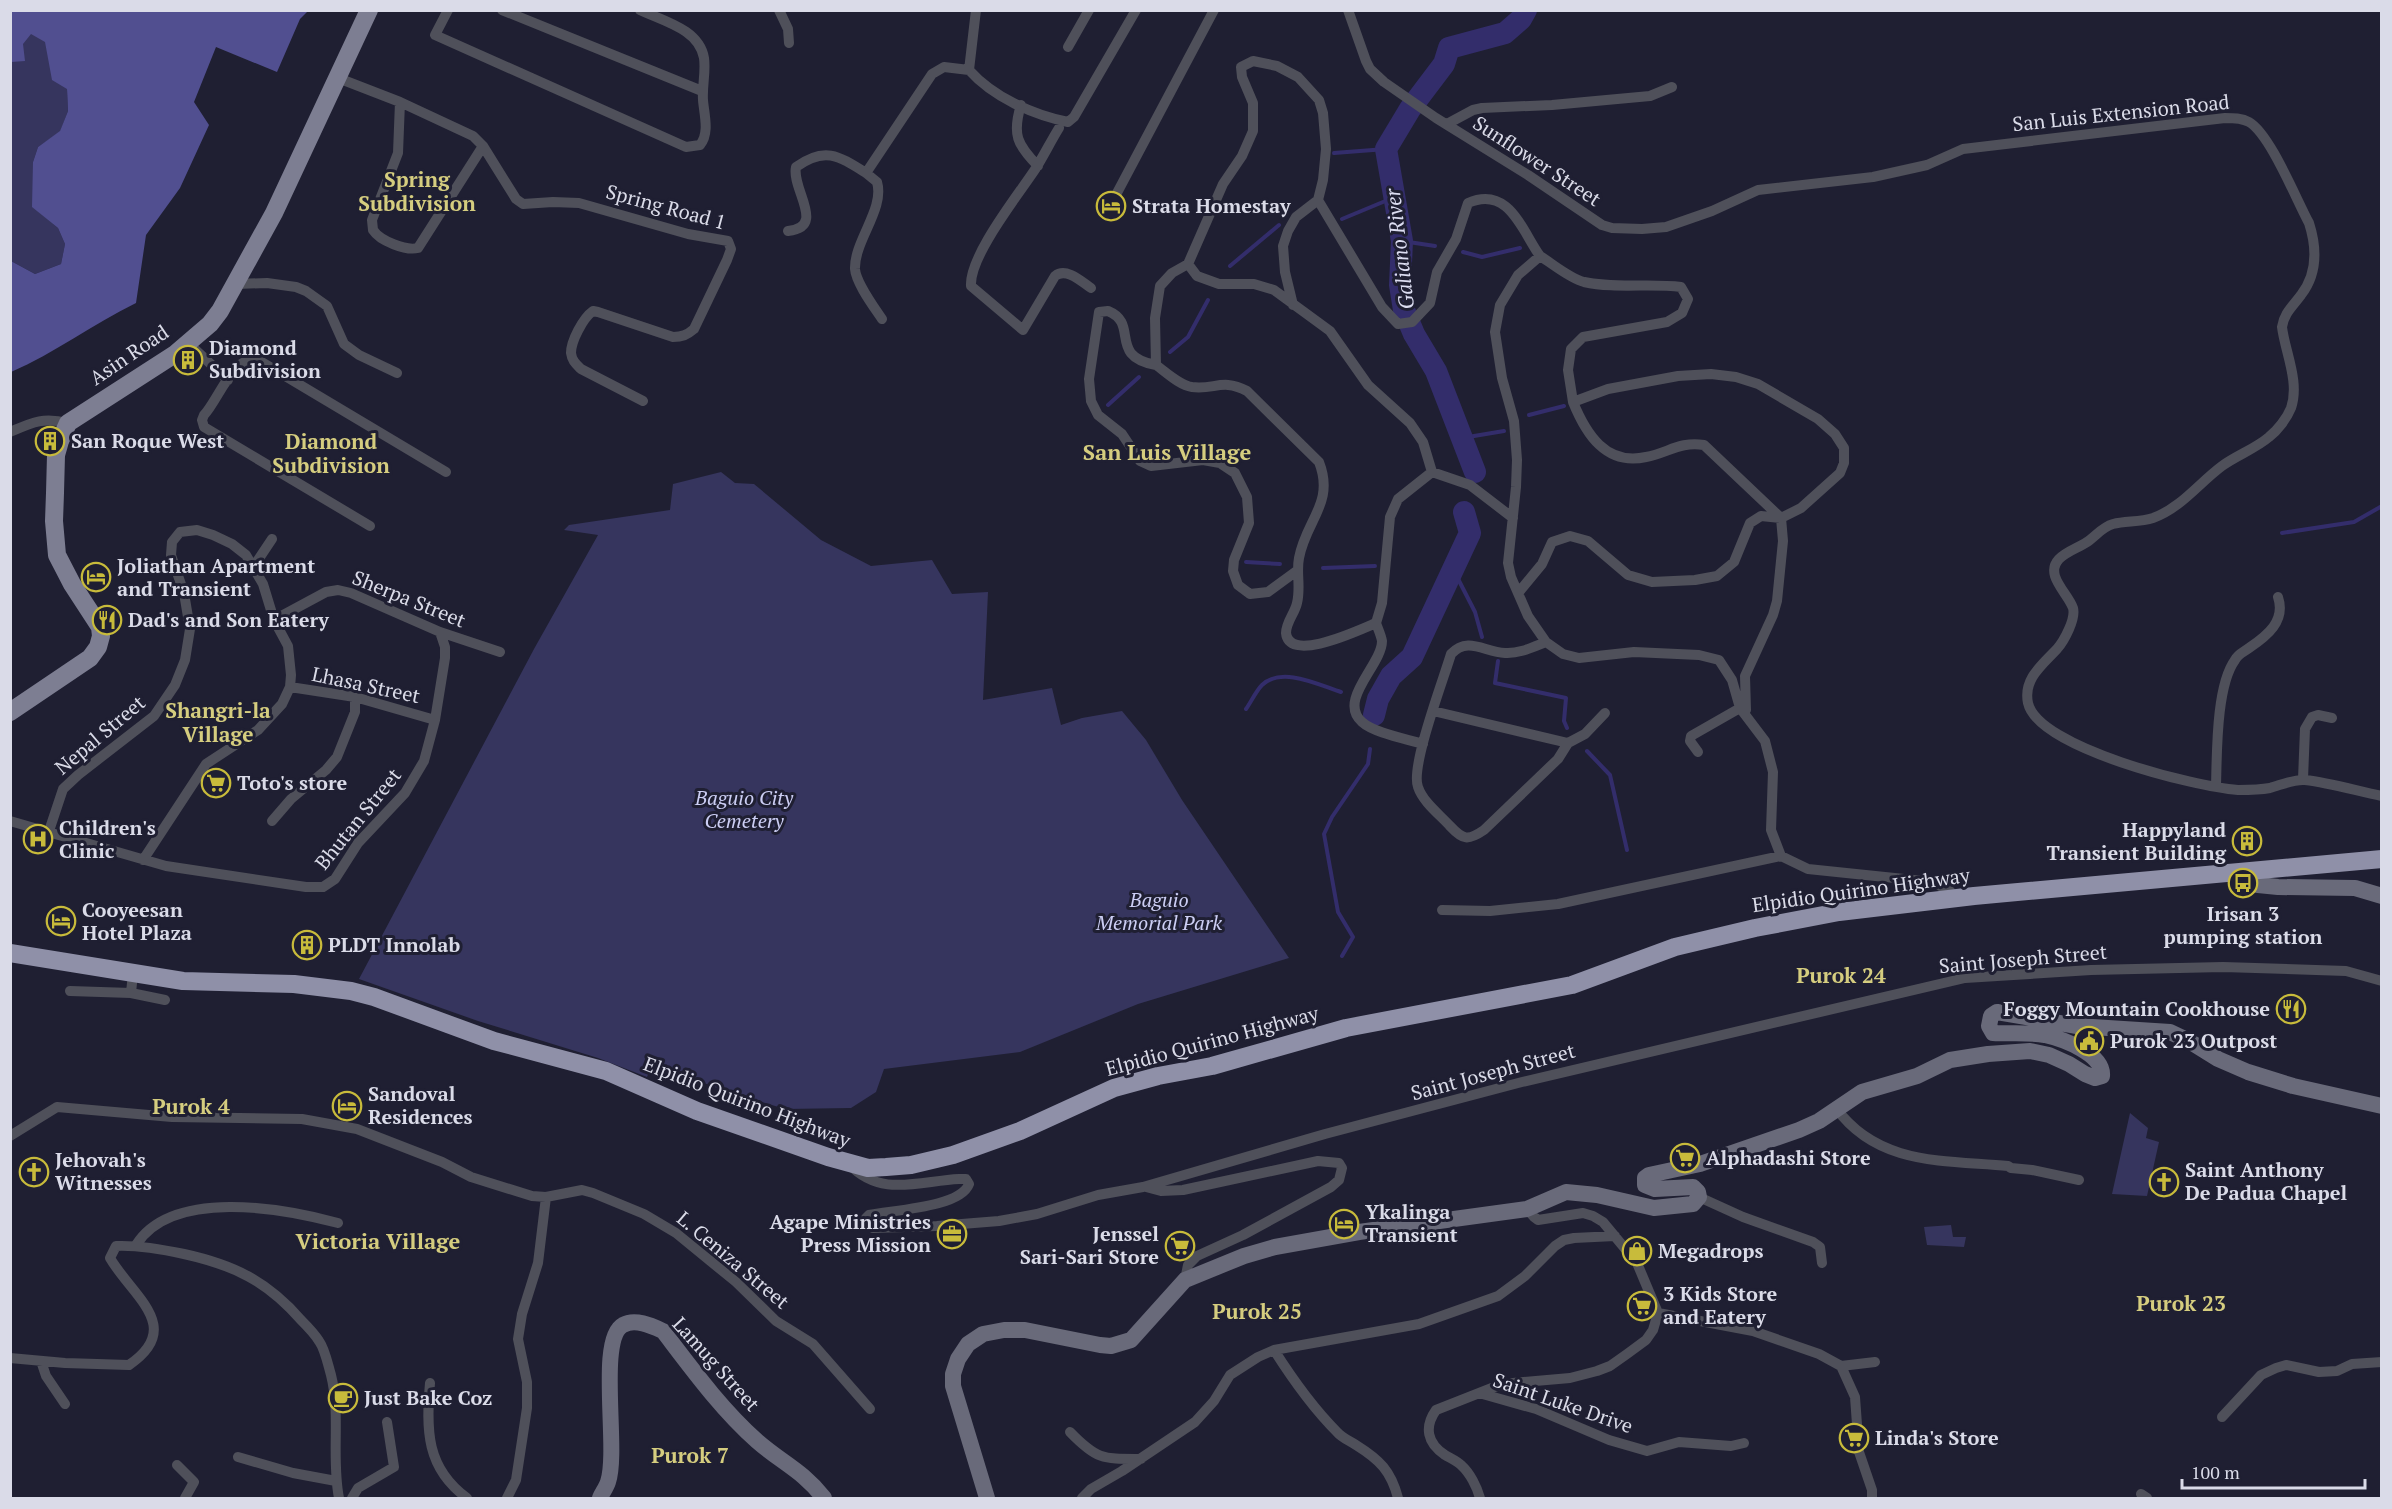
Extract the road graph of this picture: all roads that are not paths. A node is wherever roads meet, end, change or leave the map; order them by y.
1 (369, 10) edge
2 (448, 10) edge
3 (502, 10) edge
4 (640, 10) edge
5 (779, 10) edge
6 (976, 10) edge
7 (1089, 10) edge
8 (1136, 10) edge
9 (1214, 10) edge
10 (1348, 10) edge
11 (789, 43) dead end
12 (1068, 47) dead end
13 (969, 70) junction
14 (338, 78) junction
15 (1672, 87) dead end
16 (702, 91) junction
17 (400, 102) junction
18 (1021, 105) junction
19 (1447, 124) junction
20 (1064, 125) junction
21 (483, 146) junction
22 (1038, 166) junction
23 (866, 173) junction
24 (1758, 190) joint
25 (1318, 200) junction
26 (1109, 208) dead end
27 (788, 231) dead end
28 (1540, 256) junction
29 (1188, 264) junction
30 (236, 284) junction
31 (1091, 288) dead end
32 (1293, 305) junction
33 (882, 319) dead end
34 (188, 344) junction
35 (1156, 365) junction
36 (397, 373) dead end
37 (228, 380) junction
38 (643, 401) dead end
39 (1573, 402) junction
40 (68, 423) junction
41 (10, 432) edge
42 (446, 472) dead end
43 (1432, 472) junction
44 (1513, 518) junction
45 (1781, 518) junction
46 (369, 526) dead end
47 (272, 539) dead end
48 (254, 566) junction
49 (1298, 570) junction
50 (1519, 592) junction
51 (2278, 597) dead end
52 (274, 620) junction
53 (1376, 623) junction
54 (440, 632) junction
55 (1546, 642) junction
56 (500, 652) dead end
57 (290, 687) junction
58 (355, 697) junction
59 (1433, 711) junction
60 (10, 712) edge
61 (1743, 712) junction
62 (1605, 713) dead end
63 (2332, 718) dead end
64 (435, 720) junction
65 (1568, 743) junction
66 (1423, 744) junction
67 (1698, 752) dead end
68 (2303, 779) junction
69 (2216, 786) junction
70 (2382, 796) edge
71 (10, 821) edge
72 (272, 821) dead end
73 (49, 831) junction
74 (1781, 856) junction
75 (2382, 859) edge
76 (143, 860) junction
77 (2238, 874) junction
78 (2382, 896) edge
79 (1954, 899) junction
80 (1442, 910) dead end
81 (10, 953) edge
82 (133, 974) junction
83 (2382, 981) edge
84 (70, 991) dead end
85 (130, 993) junction
86 (165, 1000) dead end
87 (2382, 1106) edge
88 (1836, 1108) junction
89 (10, 1136) edge
90 (849, 1164) junction
91 (2079, 1180) dead end
92 (1143, 1187) junction
93 (546, 1197) junction
94 (1699, 1197) junction
95 (1527, 1209) junction
96 (338, 1223) dead end
97 (1615, 1236) junction
98 (136, 1245) junction
99 (1822, 1263) dead end
100 (1185, 1280) junction
101 (1658, 1313) junction
102 (1275, 1350) junction
103 (10, 1358) edge
104 (41, 1361) junction
105 (1875, 1362) dead end
106 (2382, 1362) edge
107 (1841, 1366) junction
108 (430, 1383) dead end
109 (1478, 1393) junction
110 (65, 1404) dead end
111 (870, 1409) dead end
112 (2222, 1417) dead end
113 (387, 1422) dead end
114 (1070, 1432) dead end
115 (1743, 1443) dead end
116 (238, 1457) dead end
117 (1141, 1459) junction
118 (177, 1465) dead end
119 (336, 1481) junction
120 (185, 1498) edge
121 (339, 1498) edge
122 (352, 1498) edge
123 (467, 1498) edge
124 (507, 1498) edge
125 (600, 1498) edge
126 (824, 1498) edge
127 (987, 1498) edge
128 (1083, 1498) edge
129 (1398, 1498) edge
130 (1480, 1498) edge
131 (1872, 1498) edge

1 - 14 main road, Asin Road
2 - 16 street
3 - 16 street
4 - 16 street
5 - 11 street
6 - 13 street
7 - 12 street
8 - 20 street
9 - 26 street
10 - 19 street, Sunflower Street
13 - 18 street
13 - 23 street
14 - 17 street, Spring Road 1
14 - 30 main road, Asin Road
15 - 19 street
17 - 21 street, Spring Road 1
17 - 21 street
18 - 20 street
18 - 22 street
19 - 24 street, Sunflower Street
20 - 22 street
21 - 38 street, Spring Road 1
22 - 31 street
23 - 27 street
23 - 33 street
24 - 69 street, San Luis Extension Road
25 - 28 street
25 - 29 street
25 - 32 street
28 - 39 street
28 - 44 street
29 - 32 street
29 - 35 street
30 - 34 main road, Asin Road
30 - 36 street
32 - 43 street
34 - 37 street
34 - 40 main road, Asin Road
35 - 49 street
35 - 49 street
37 - 42 street
37 - 46 street
39 - 45 street
39 - 45 street
40 - 41 street
40 - 60 main road
43 - 44 street
43 - 53 street
44 - 50 street
45 - 50 street
45 - 61 street
47 - 48 street
48 - 52 street
48 - 73 street, Nepal Street
49 - 53 street
50 - 55 street
51 - 69 street
52 - 54 street, Sherpa Street
52 - 57 street
53 - 66 street
54 - 56 street, Sherpa Street
54 - 64 street, Bhutan Street
55 - 59 street
55 - 61 street
57 - 58 street, Lhasa Street
57 - 76 street
58 - 64 street, Lhasa Street
58 - 72 street
59 - 65 street
59 - 66 street
61 - 67 street
61 - 74 street
62 - 65 street
63 - 68 street
64 - 76 street, Bhutan Street
65 - 66 street
68 - 69 street, San Luis Extension Road
68 - 70 street, San Luis Extension Road
71 - 73 street
73 - 76 street
74 - 79 street
74 - 80 street
75 - 77 highway, Elpidio Quirino Highway
77 - 78 street
77 - 79 highway, Elpidio Quirino Highway
79 - 90 highway, Elpidio Quirino Highway
81 - 82 highway, Elpidio Quirino Highway
82 - 85 street
82 - 90 highway, Elpidio Quirino Highway
83 - 92 street, Saint Joseph Street
84 - 85 street
85 - 86 street
87 - 88 street
88 - 91 street
88 - 94 street
89 - 93 street
90 - 92 street, Saint Joseph Street
92 - 100 street
93 - 111 street, L. Ceniza Street
93 - 124 street
94 - 95 street
94 - 99 street
95 - 97 street
95 - 100 street
96 - 98 street
97 - 101 street
97 - 102 street
98 - 104 street
98 - 119 street
100 - 127 street
101 - 107 street
101 - 109 street
102 - 117 street
102 - 129 street
103 - 104 street
104 - 110 street
105 - 107 street
106 - 112 street
107 - 131 street
108 - 123 street
109 - 115 street, Saint Luke Drive
109 - 130 street
113 - 122 street
114 - 117 street
116 - 119 street
117 - 128 street
118 - 120 street
119 - 121 street
125 - 126 street, Lamug Street

